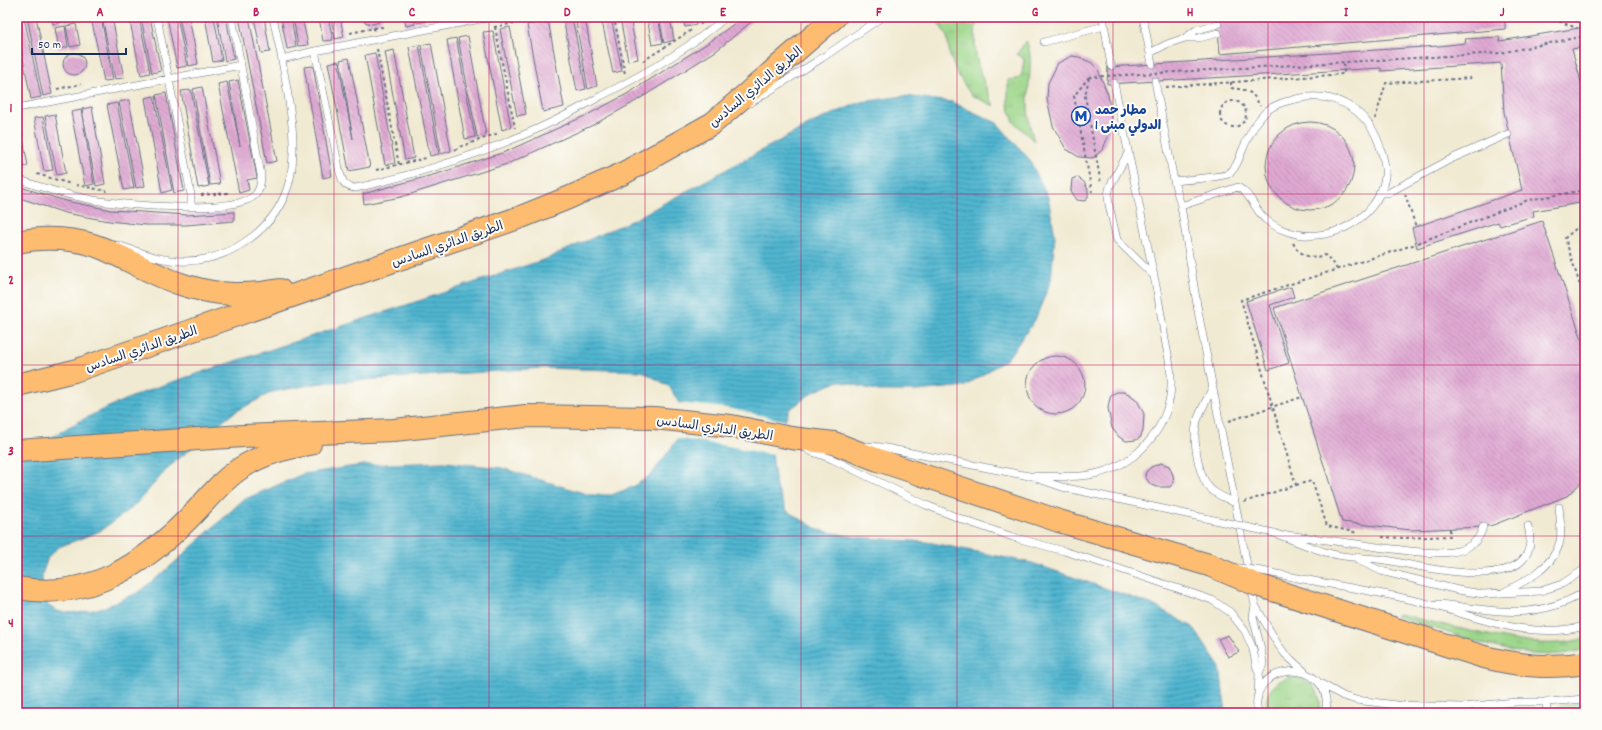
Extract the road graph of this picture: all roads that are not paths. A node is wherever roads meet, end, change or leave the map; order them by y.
1 (157, 17) edge
2 (232, 17) edge
3 (273, 17) edge
4 (726, 17) edge
5 (835, 17) edge
6 (882, 17) edge
7 (1102, 17) edge
8 (1143, 17) edge
9 (492, 20) edge
10 (1218, 24) dead end
11 (1104, 26) junction
12 (1218, 33) dead end
13 (1185, 38) junction
14 (1044, 42) dead end
15 (315, 51) junction
16 (1150, 53) junction
17 (282, 59) junction
18 (1152, 64) dead end
19 (241, 65) junction
20 (1111, 66) dead end
21 (168, 78) junction
22 (1114, 84) dead end
23 (1156, 85) road end
24 (17, 108) edge
25 (713, 123) junction
26 (1508, 134) dead end
27 (1128, 153) junction
28 (17, 179) edge
29 (1174, 181) junction
30 (1379, 193) junction
31 (1181, 206) junction
32 (191, 207) junction
33 (69, 241) junction
34 (17, 242) edge
35 (1153, 275) junction
36 (340, 279) junction
37 (17, 385) edge
38 (1213, 386) junction
39 (394, 430) junction
40 (785, 437) junction
41 (834, 443) junction
42 (17, 451) edge
43 (1029, 476) junction
44 (1235, 503) junction
45 (1559, 507) dead end
46 (1528, 526) dead end
47 (1483, 527) dead end
48 (1274, 533) junction
49 (1354, 558) junction
50 (1209, 565) junction
51 (1585, 569) edge
52 (17, 588) edge
53 (1585, 592) edge
54 (1502, 593) junction
55 (1421, 602) junction
56 (1255, 604) junction
57 (1585, 626) edge
58 (1585, 663) edge
59 (1259, 673) junction
60 (1309, 674) junction
61 (1318, 682) junction
62 (1258, 697) junction
63 (1585, 698) edge
64 (1547, 702) junction
65 (1482, 705) junction
66 (1258, 713) edge
67 (1326, 713) edge
68 (1482, 713) edge
69 (1546, 713) edge

1 - 21 lane
2 - 19 lane
3 - 17 lane
4 - 15 lane
5 - 25 highway, الطريق الدائري السادس
6 - 25 lane
7 - 11 lane
8 - 16 lane
9 - 15 lane
10 - 13 lane
11 - 14 lane
11 - 20 lane
12 - 13 lane
13 - 16 lane
15 - 17 lane
16 - 18 lane
17 - 33 lane
19 - 21 lane
19 - 32 lane
21 - 24 lane
21 - 32 lane
22 - 27 lane
23 - 29 lane
25 - 36 highway, الطريق الدائري السادس
26 - 30 lane
27 - 35 lane
27 - 35 lane
28 - 32 lane
29 - 30 lane
29 - 31 lane
30 - 31 lane
31 - 38 lane
33 - 34 highway
33 - 36 highway
35 - 43 lane, bridge
36 - 37 highway, الطريق الدائري السادس
38 - 44 lane
38 - 44 lane
39 - 40 highway, الطريق الدائري السادس
39 - 42 highway, الطريق الدائري السادس
39 - 52 highway
40 - 41 highway, الطريق الدائري السادس
40 - 59 lane
41 - 43 lane
41 - 50 highway, الطريق الدائري السادس
43 - 48 lane, bridge
44 - 56 lane
45 - 54 lane
46 - 49 lane
47 - 48 lane
48 - 49 lane
49 - 54 lane
50 - 55 lane, bridge
50 - 58 highway, الطريق الدائري السادس, bridge
51 - 54 lane
53 - 55 lane
55 - 57 lane
56 - 59 lane
56 - 60 lane
59 - 62 lane
60 - 61 lane
60 - 62 lane
61 - 65 lane
61 - 67 lane
62 - 66 lane
63 - 64 lane
64 - 65 lane
64 - 69 lane
65 - 68 lane

